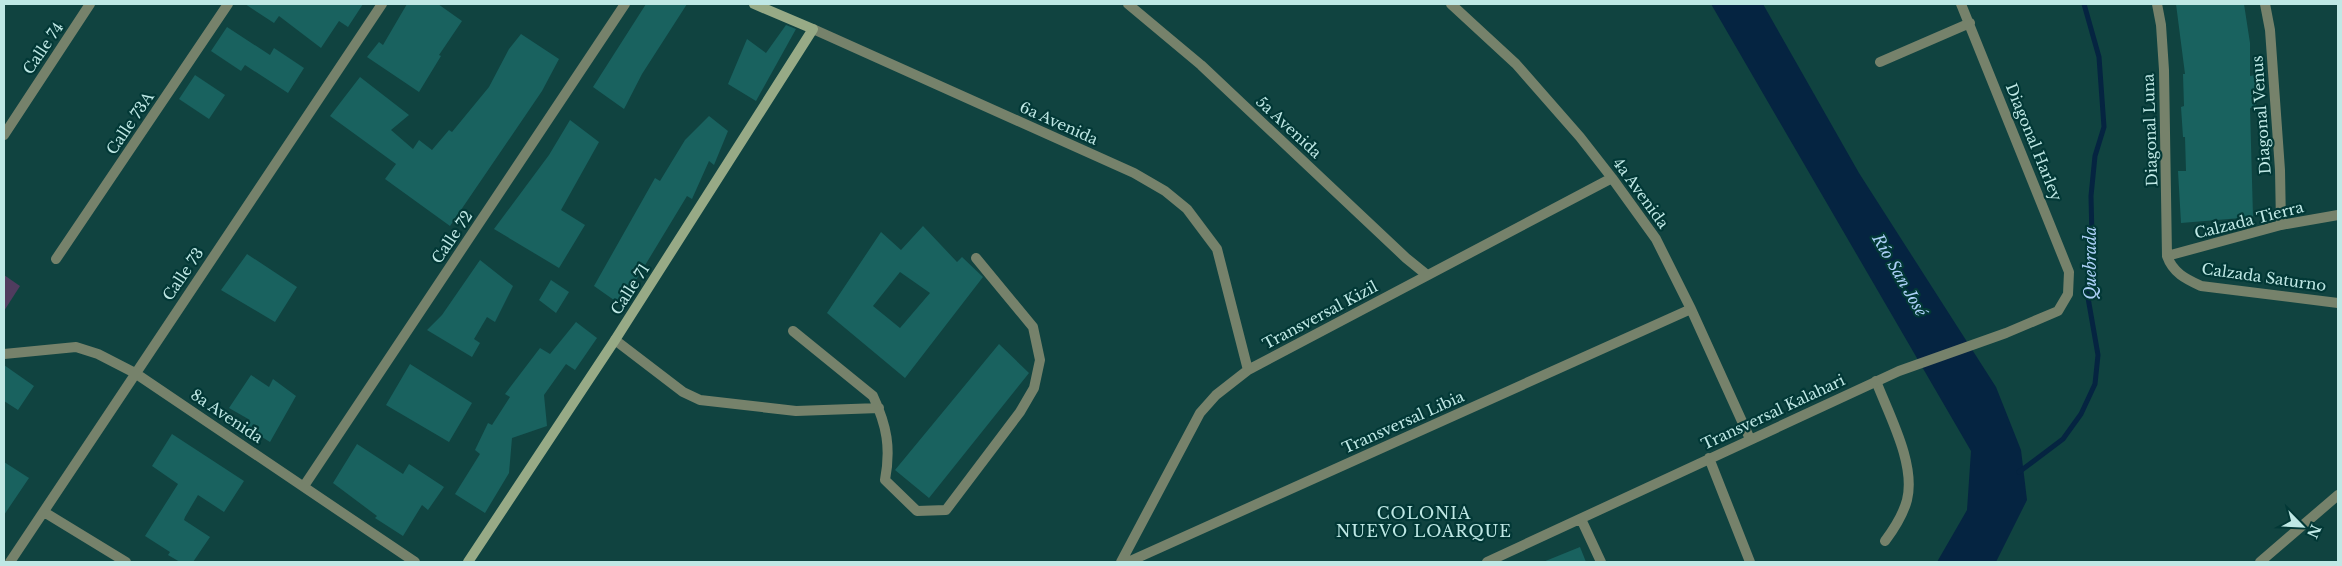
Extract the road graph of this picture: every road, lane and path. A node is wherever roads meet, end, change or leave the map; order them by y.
1 (90, 4) edge
2 (228, 4) edge
3 (382, 4) edge
4 (625, 4) edge
5 (754, 4) edge
6 (1128, 4) edge
7 (1451, 4) edge
8 (1961, 4) edge
9 (2157, 4) edge
10 (2265, 4) edge
11 (1970, 23) junction
12 (813, 29) junction
13 (1880, 62) dead end
14 (4, 135) edge
15 (1612, 178) junction
16 (2338, 215) edge
17 (2281, 225) junction
18 (2167, 256) junction
19 (976, 258) dead end
20 (56, 260) dead end
21 (1427, 275) junction
22 (2068, 294) joint
23 (2338, 303) edge
24 (1691, 309) junction
25 (794, 331) dead end
26 (615, 340) junction
27 (4, 354) edge
28 (1248, 370) junction
29 (135, 373) junction
30 (1876, 381) junction
31 (879, 408) junction
32 (1750, 439) junction
33 (1709, 458) junction
34 (304, 486) junction
35 (2338, 495) edge
36 (44, 512) junction
37 (1581, 518) junction
38 (1885, 541) dead end
39 (10, 562) edge
40 (126, 562) edge
41 (415, 562) edge
42 (468, 562) edge
43 (1121, 562) edge
44 (1128, 562) edge
45 (1487, 562) edge
46 (1601, 562) edge
47 (1750, 562) edge
48 (2260, 562) edge

1 - 14 street, Calle 74
2 - 20 street, Calle 73A
3 - 29 street, Calle 73
4 - 34 street, Calle 72
5 - 12 street, 6a Avenida
6 - 21 street, 5a Avenida
7 - 15 street, 4a Avenida
8 - 11 street, Diagonal Harley
9 - 18 street, Diagonal Luna
10 - 17 street, Diagonal Venus
11 - 13 street
11 - 22 street, Diagonal Harley
12 - 26 street, Calle 71
12 - 28 street, 6a Avenida
15 - 21 street, Transversal Kizil
15 - 24 street, 4a Avenida
16 - 17 street, Calzada Tierra
17 - 18 street, Calzada Tierra
18 - 23 street, Calzada Saturno
19 - 31 street
21 - 28 street, Transversal Kizil
22 - 30 street, Transversal Kalahari
24 - 32 street, 4a Avenida
24 - 44 street, Transversal Libia
25 - 31 street
26 - 31 street
26 - 42 street, Calle 71
27 - 29 street, 8a Avenida
28 - 43 street, Transversal Kizil
29 - 34 street, 8a Avenida
29 - 36 street, Calle 73
30 - 32 street, Transversal Kalahari
30 - 38 street
32 - 33 street, Transversal Kalahari
33 - 37 street, Transversal Kalahari
33 - 47 street
34 - 41 street, 8a Avenida
35 - 48 street
36 - 39 street, Calle 73
36 - 40 street
37 - 45 street, Transversal Kalahari
37 - 46 street

